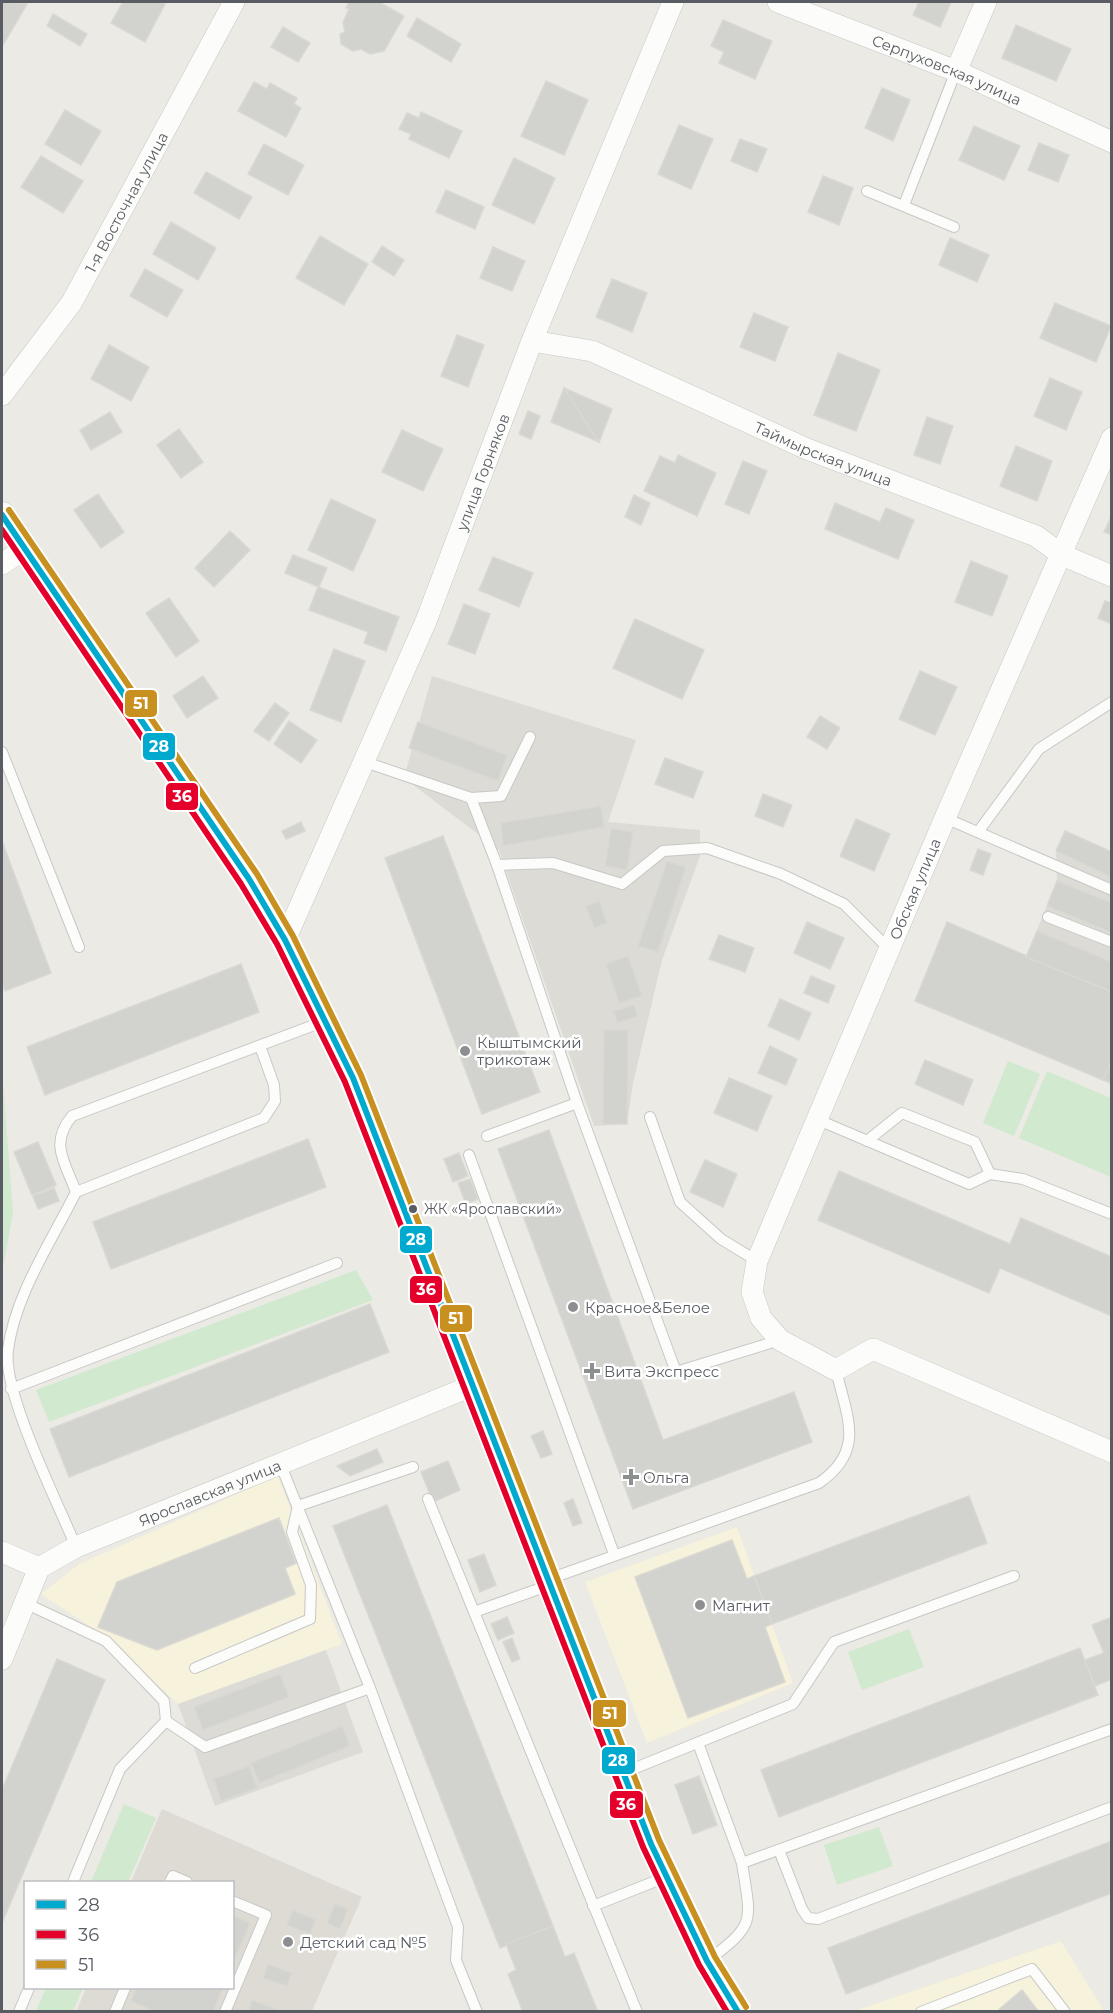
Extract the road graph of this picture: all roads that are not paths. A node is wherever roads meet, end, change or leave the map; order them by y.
1 (234, 2) edge
2 (673, 2) edge
3 (778, 2) edge
4 (986, 2) edge
5 (956, 71) junction
6 (1112, 142) edge
7 (867, 191) dead end
8 (904, 205) junction
9 (954, 227) dead end
10 (532, 341) junction
11 (2, 395) edge
12 (1112, 438) edge
13 (2, 515) edge
14 (24, 549) junction
15 (1062, 555) junction
16 (2, 564) edge
17 (1112, 576) edge
18 (1112, 702) edge
19 (530, 737) dead end
20 (2, 752) edge
21 (365, 762) junction
22 (471, 798) junction
23 (945, 818) junction
24 (978, 832) junction
25 (497, 864) junction
26 (1112, 890) edge
27 (1048, 917) dead end
28 (285, 940) junction
29 (1112, 942) edge
30 (80, 947) dead end
31 (889, 949) junction
32 (326, 1021) junction
33 (260, 1046) junction
34 (577, 1103) junction
35 (650, 1118) dead end
36 (816, 1119) junction
37 (488, 1136) dead end
38 (867, 1140) junction
39 (469, 1155) dead end
40 (990, 1174) junction
41 (76, 1192) junction
42 (1112, 1214) edge
43 (757, 1261) junction
44 (337, 1263) dead end
45 (780, 1340) junction
46 (836, 1370) junction
47 (474, 1385) junction
48 (11, 1389) junction
49 (1112, 1452) edge
50 (280, 1463) junction
51 (413, 1467) dead end
52 (428, 1499) dead end
53 (298, 1506) junction
54 (76, 1547) junction
55 (2, 1552) edge
56 (614, 1554) junction
57 (39, 1568) junction
58 (1014, 1576) dead end
59 (549, 1582) junction
60 (25, 1603) junction
61 (474, 1612) junction
62 (2, 1659) edge
63 (195, 1668) dead end
64 (370, 1688) junction
65 (166, 1721) junction
66 (1112, 1729) edge
67 (698, 1743) junction
68 (622, 1774) junction
69 (1112, 1807) edge
70 (779, 1850) junction
71 (742, 1863) junction
72 (666, 1877) junction
73 (73, 1881) edge
74 (170, 1881) edge
75 (186, 1881) edge
76 (234, 1902) edge
77 (593, 1906) junction
78 (706, 1961) junction
79 (29, 1989) edge
80 (125, 1989) edge
81 (19, 2012) edge
82 (115, 2012) edge
83 (225, 2012) edge
84 (477, 2012) edge
85 (637, 2012) edge
86 (738, 2012) edge
87 (921, 2012) edge
88 (1065, 2012) edge

1 - 11 street, 1-я Восточная улица
2 - 10 street, улица Горняков
3 - 5 street, Серпуховская улица
4 - 5 street
5 - 6 street, Серпуховская улица
5 - 8 lane
7 - 8 lane
8 - 9 lane
10 - 15 street, Таймырская улица
10 - 21 street, улица Горняков
12 - 15 street, Обская улица
13 - 14 street
14 - 16 street
14 - 28 street
15 - 17 street, Таймырская улица
15 - 23 street, Обская улица
18 - 24 lane
19 - 22 lane
20 - 30 lane
21 - 22 lane
21 - 28 street, улица Горняков
22 - 25 lane
23 - 24 lane
23 - 31 street, Обская улица
24 - 26 lane
25 - 31 lane
25 - 34 lane
27 - 29 lane
28 - 32 street
31 - 36 street, Обская улица
32 - 33 lane
32 - 47 street
33 - 41 lane
33 - 41 lane
34 - 37 lane
34 - 45 lane
35 - 43 lane
36 - 38 lane
36 - 43 street, Обская улица
38 - 40 lane
38 - 40 lane
39 - 56 lane
40 - 42 lane
41 - 48 lane
43 - 45 street, Обская улица
44 - 48 lane
45 - 46 street
46 - 49 street
46 - 56 lane
47 - 50 street, Ярославская улица
47 - 59 street
48 - 54 lane
50 - 53 lane
50 - 54 street, Ярославская улица
51 - 53 lane
52 - 61 lane
53 - 63 lane
53 - 64 lane
54 - 57 street, Ярославская улица
55 - 57 street
56 - 59 lane
57 - 60 street
58 - 67 lane
59 - 61 lane
59 - 68 street
60 - 62 street
60 - 65 lane
61 - 77 lane
64 - 65 lane
64 - 84 lane
65 - 73 lane
66 - 70 lane
67 - 68 lane
67 - 71 lane
68 - 72 street
69 - 70 lane
70 - 71 lane
71 - 78 lane
72 - 77 lane
72 - 78 street
74 - 75 lane
76 - 83 lane
77 - 85 lane
78 - 86 street
79 - 81 lane
80 - 82 lane
87 - 88 lane

